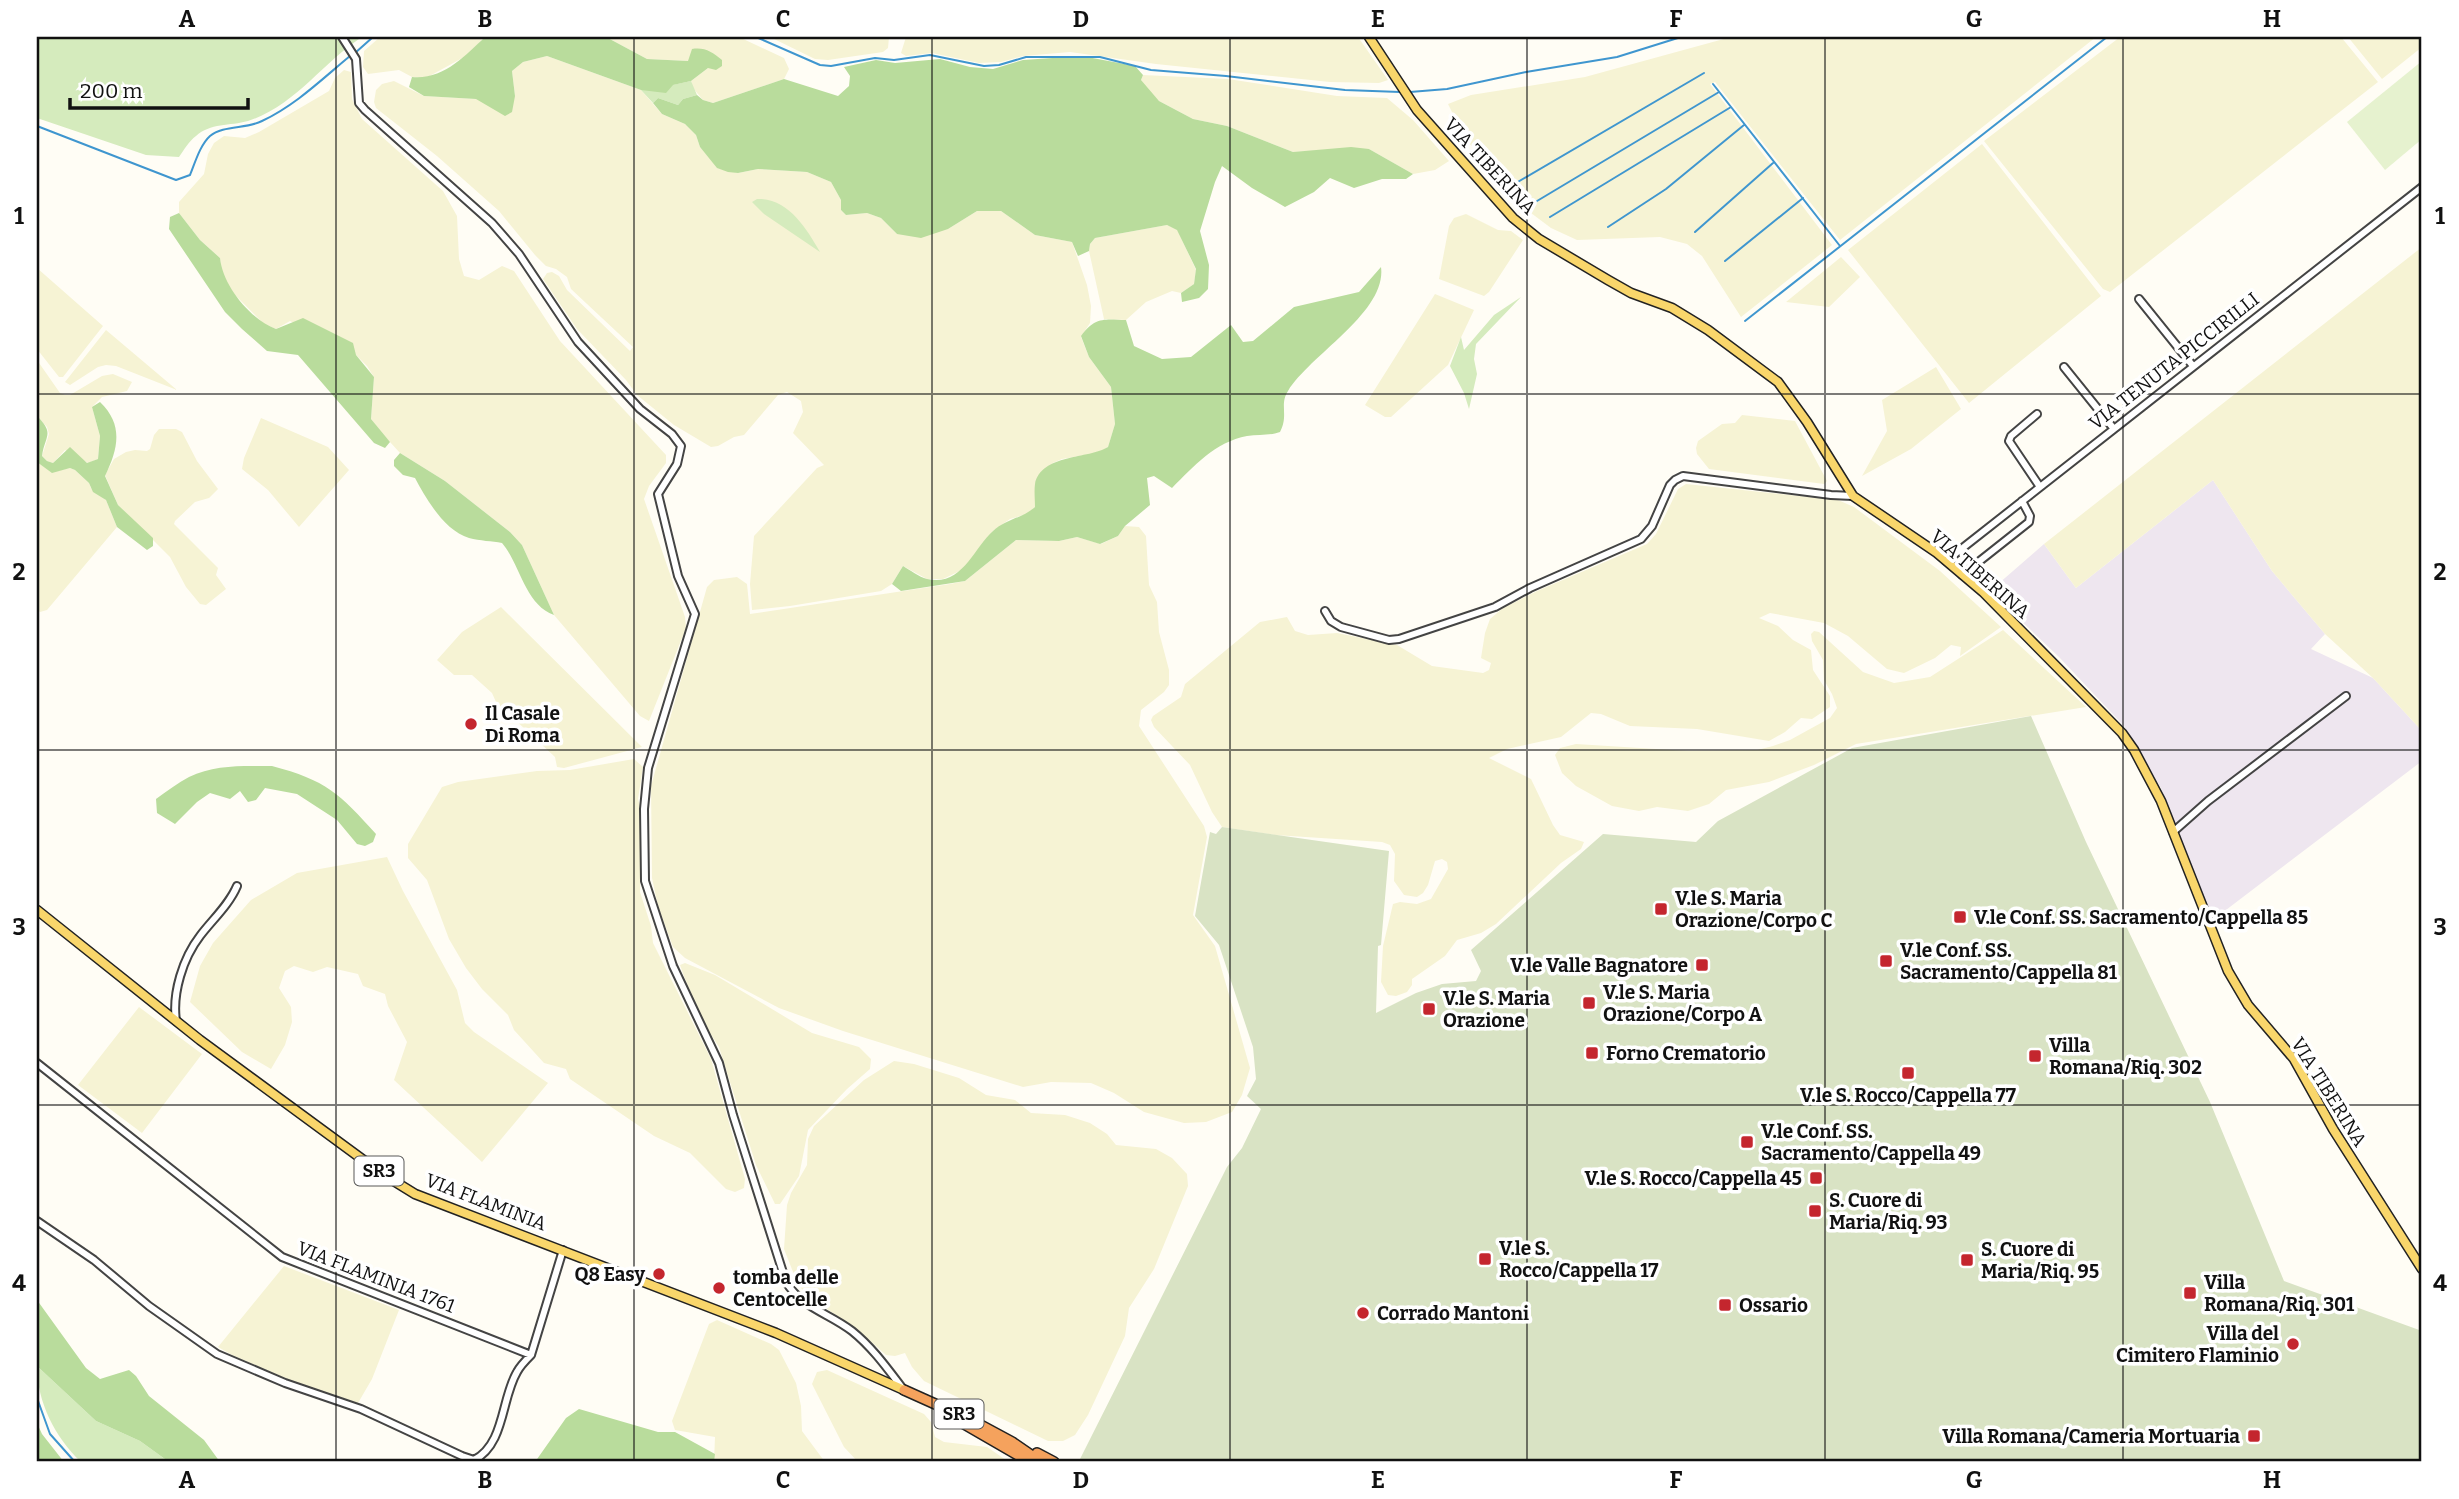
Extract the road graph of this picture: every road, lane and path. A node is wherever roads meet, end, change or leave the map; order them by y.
1 (342, 37) edge
2 (1369, 37) edge
3 (2422, 187) edge
4 (2139, 299) dead end
5 (2193, 366) junction
6 (2064, 367) dead end
7 (2037, 414) dead end
8 (2114, 429) junction
9 (2040, 487) junction
10 (1853, 496) junction
11 (2022, 501) junction
12 (1946, 561) junction
13 (1962, 575) junction
14 (1325, 611) dead end
15 (2346, 696) dead end
16 (2173, 832) junction
17 (237, 886) dead end
18 (37, 910) edge
19 (176, 1021) junction
20 (37, 1063) edge
21 (37, 1221) edge
22 (563, 1250) junction
23 (2422, 1269) edge
24 (531, 1355) junction
25 (904, 1390) junction
26 (1012, 1443) junction
27 (1030, 1462) edge
28 (1041, 1462) edge
29 (1054, 1462) edge

1 - 25 street
2 - 10 main road, VIA TIBERINA
3 - 5 street, VIA TENUTA PICCIRILLI
4 - 5 street
5 - 8 street, VIA TENUTA PICCIRILLI
6 - 8 street
7 - 9 street
8 - 9 street, VIA TENUTA PICCIRILLI
9 - 11 street, VIA TENUTA PICCIRILLI
10 - 12 main road, VIA TIBERINA
10 - 14 street
11 - 12 street, VIA TENUTA PICCIRILLI
11 - 13 street
12 - 13 main road, VIA TIBERINA
13 - 16 main road, VIA TIBERINA
15 - 16 street
16 - 23 main road, VIA TIBERINA
17 - 19 street
18 - 19 main road, VIA FLAMINIA / SR3
19 - 22 main road, VIA FLAMINIA / SR3
20 - 24 street, VIA FLAMINIA 1761
21 - 24 street
22 - 24 street
22 - 25 main road, VIA FLAMINIA / SR3
25 - 26 highway, VIA FLAMINIA / SR3
25 - 27 highway, VIA FLAMINIA / SR3
26 - 28 highway, VIA FLAMINIA / SR3
26 - 29 highway

